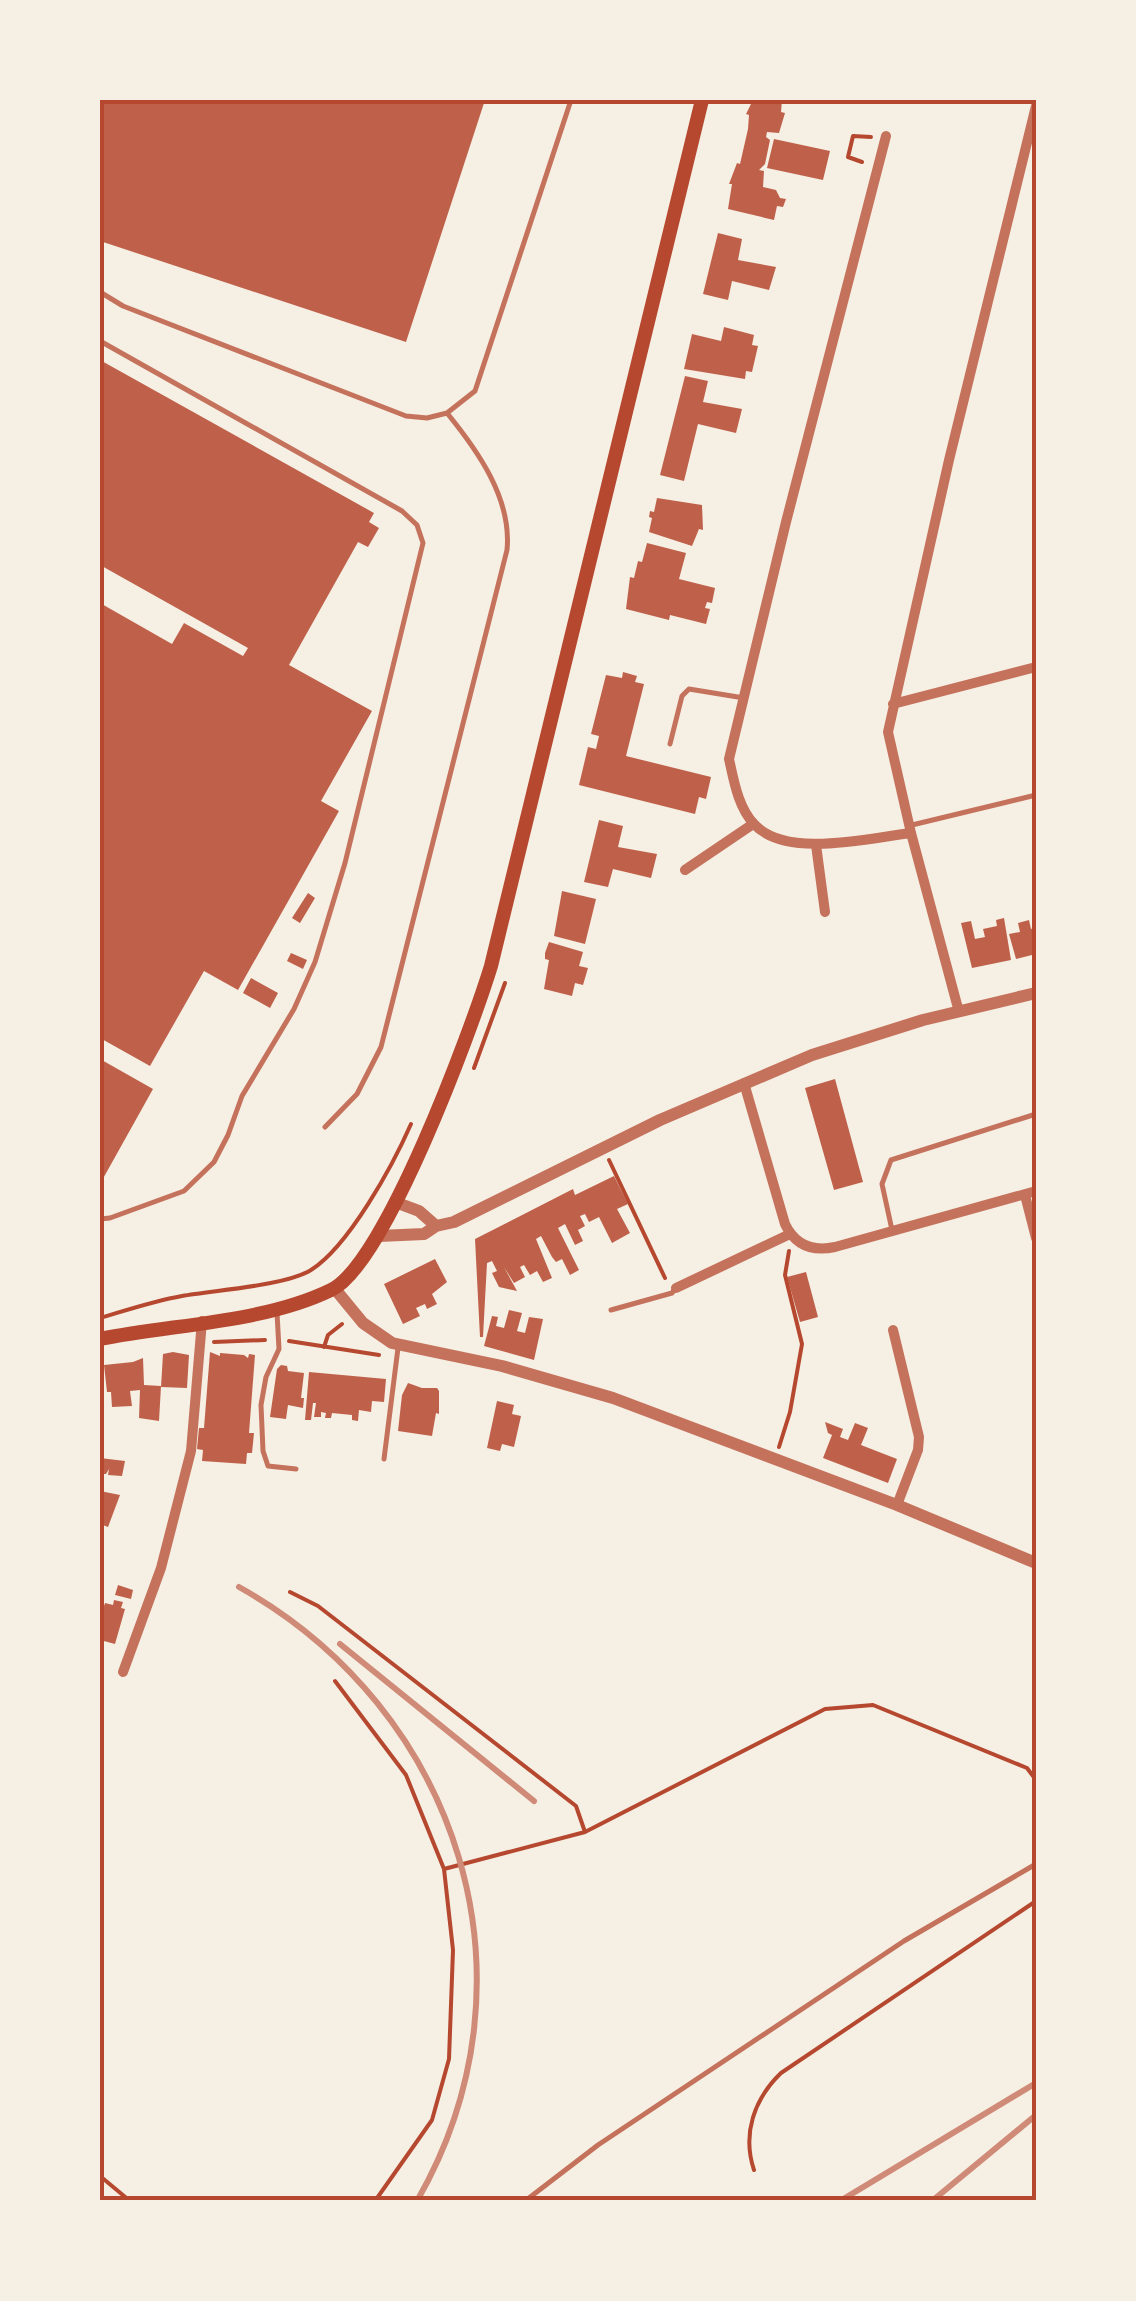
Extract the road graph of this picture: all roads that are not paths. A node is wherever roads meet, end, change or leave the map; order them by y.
1 (571, 100) edge
2 (702, 100) edge
3 (1036, 106) edge
4 (881, 134) road end
5 (100, 292) edge
6 (100, 341) edge
7 (447, 412) junction
8 (1036, 667) edge
9 (744, 698) junction
10 (894, 704) junction
11 (670, 744) dead end
12 (1036, 794) edge
13 (753, 824) junction
14 (910, 829) junction
15 (816, 844) junction
16 (685, 870) dead end
17 (825, 912) dead end
18 (1036, 993) edge
19 (959, 1012) junction
20 (744, 1083) junction
21 (1036, 1114) edge
22 (324, 1127) dead end
23 (1030, 1193) edge
24 (395, 1202) junction
25 (100, 1219) edge
26 (436, 1226) junction
27 (892, 1230) junction
28 (791, 1235) junction
29 (379, 1236) junction
30 (1036, 1238) edge
31 (676, 1288) joint
32 (335, 1289) junction
33 (276, 1310) junction
34 (611, 1310) dead end
35 (202, 1321) junction
36 (893, 1330) dead end
37 (100, 1339) edge
38 (397, 1351) junction
39 (384, 1459) dead end
40 (296, 1469) dead end
41 (897, 1504) junction
42 (1036, 1563) edge
43 (123, 1672) dead end
44 (1036, 1864) edge
45 (525, 2201) edge

1 - 7 lane
2 - 24 main road
3 - 10 street
4 - 9 street
5 - 7 lane
6 - 25 lane
7 - 22 lane
8 - 10 street
9 - 11 lane
9 - 13 street
10 - 14 street
12 - 14 lane
13 - 15 street
13 - 16 street
14 - 15 street
14 - 19 street
15 - 17 street
18 - 19 street
19 - 20 street
20 - 26 street
20 - 28 street
21 - 27 lane
23 - 27 street
23 - 30 street
24 - 26 street
24 - 29 main road
26 - 29 street
27 - 28 street
28 - 31 street
29 - 32 main road
31 - 34 lane
32 - 33 main road
32 - 38 street
33 - 35 main road
33 - 40 lane
35 - 37 main road
35 - 43 street
36 - 41 street
38 - 39 lane
38 - 41 street
41 - 42 street
44 - 45 lane

